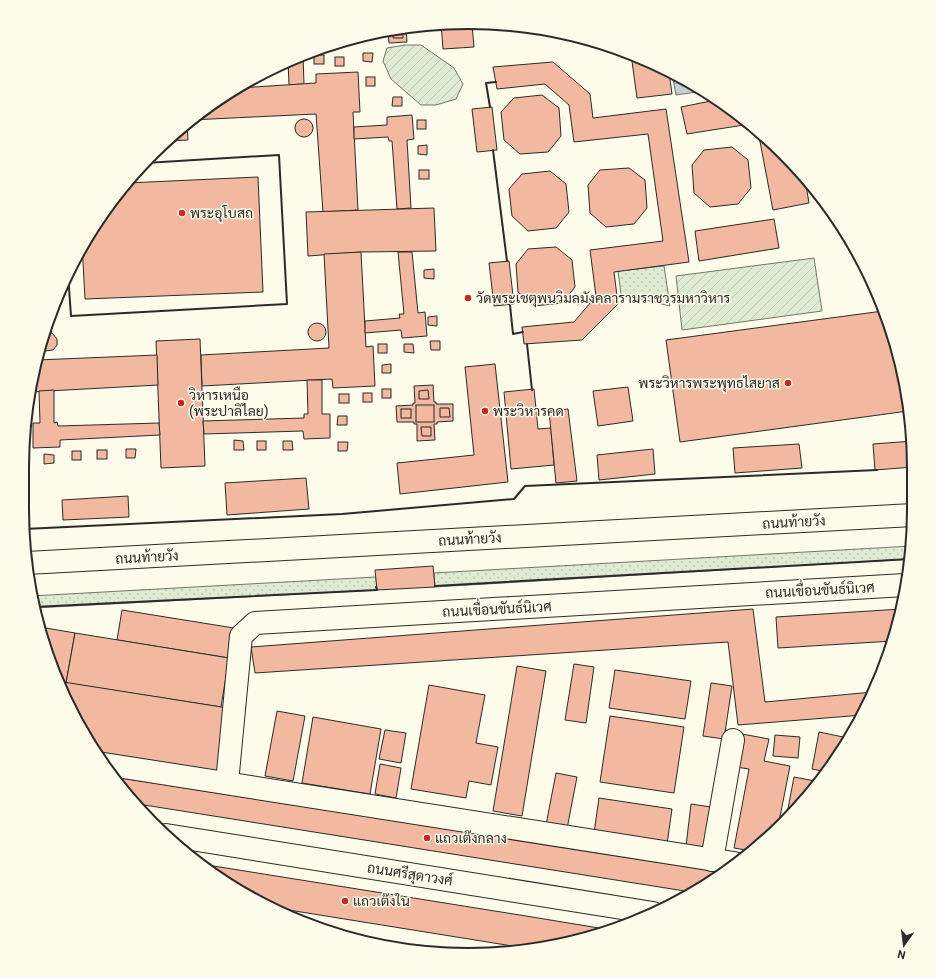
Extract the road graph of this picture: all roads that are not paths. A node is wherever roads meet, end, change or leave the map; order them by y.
1 (907, 515) edge
2 (33, 563) edge
3 (900, 585) edge
4 (733, 740) dead end
5 (112, 765) edge
6 (227, 783) junction
7 (177, 837) edge
8 (712, 860) junction
9 (728, 862) edge
10 (642, 912) edge

1 - 2 street, ถนนท้ายวัง
3 - 6 street, ถนนเขื่อนขันธ์นิเวศ
4 - 8 street
5 - 6 street
6 - 8 street
7 - 10 street, ถนนศรีสุดาวงศ์
8 - 9 street

